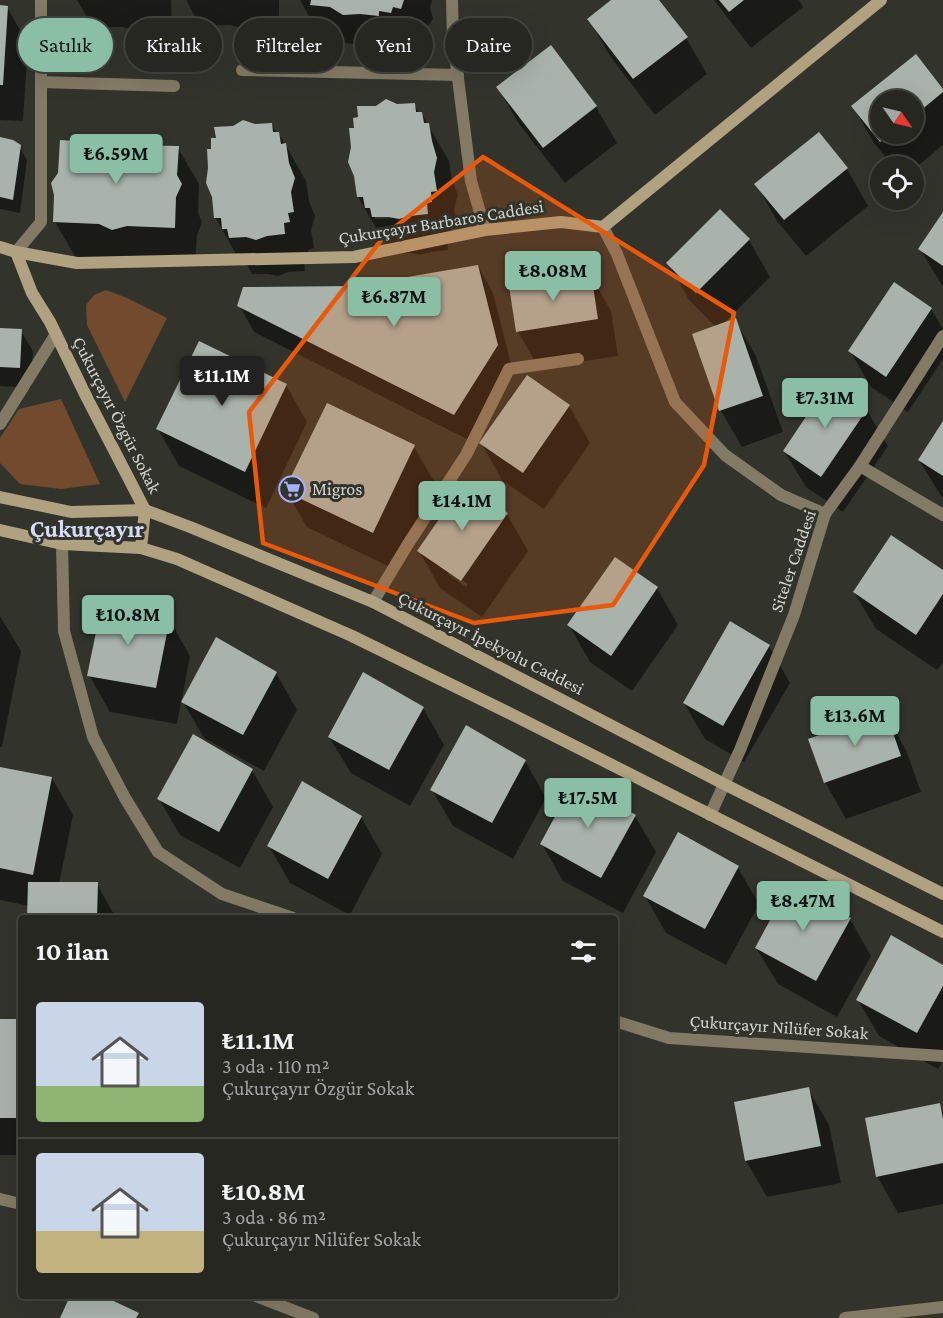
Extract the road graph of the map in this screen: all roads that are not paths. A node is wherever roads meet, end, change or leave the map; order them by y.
1 (41, 0) edge
2 (452, 0) edge
3 (881, 0) edge
4 (328, 72) edge
5 (458, 75) junction
6 (41, 82) junction
7 (174, 86) dead end
8 (603, 227) junction
9 (485, 230) junction
10 (0, 247) edge
11 (16, 252) junction
12 (56, 334) junction
13 (943, 336) edge
14 (578, 359) dead end
15 (0, 423) edge
16 (860, 466) junction
17 (0, 497) edge
18 (145, 510) junction
19 (825, 514) junction
20 (943, 514) edge
21 (0, 530) edge
22 (62, 544) junction
23 (141, 548) junction
24 (373, 602) junction
25 (724, 784) junction
26 (710, 815) junction
27 (943, 894) edge
28 (284, 915) edge
29 (943, 932) edge
30 (618, 1022) edge
31 (943, 1056) edge
32 (0, 1199) edge
33 (18, 1203) edge
34 (264, 1299) edge
35 (943, 1307) edge
36 (313, 1318) edge
37 (845, 1318) edge

1 - 6 street
2 - 5 street
3 - 8 street
4 - 5 street
5 - 9 street
6 - 7 street
6 - 11 street
8 - 9 street, Çukurçayır Barbaros Caddesi
8 - 19 street
9 - 11 street, Çukurçayır Barbaros Caddesi
10 - 11 street, Çukurçayır Barbaros Caddesi
11 - 12 street, Çukurçayır Özgür Sokak
12 - 15 street, Çukurçayır Özgür Sokak
12 - 18 street, Çukurçayır Özgür Sokak
13 - 16 street, Siteler Caddesi
14 - 24 street
16 - 19 street, Siteler Caddesi
16 - 20 street
17 - 18 street, Çukurçayır İpekyolu Caddesi
18 - 23 street, Çukurçayır Özgür Sokak
18 - 24 street, Çukurçayır İpekyolu Caddesi
19 - 25 street, Siteler Caddesi
21 - 22 street
22 - 23 street
22 - 28 street
23 - 26 street
24 - 25 street, Çukurçayır İpekyolu Caddesi
25 - 26 street, Siteler Caddesi
25 - 27 street, Çukurçayır İpekyolu Caddesi
26 - 29 street
30 - 31 street, Çukurçayır Nilüfer Sokak
32 - 33 street
34 - 36 street
35 - 37 street

